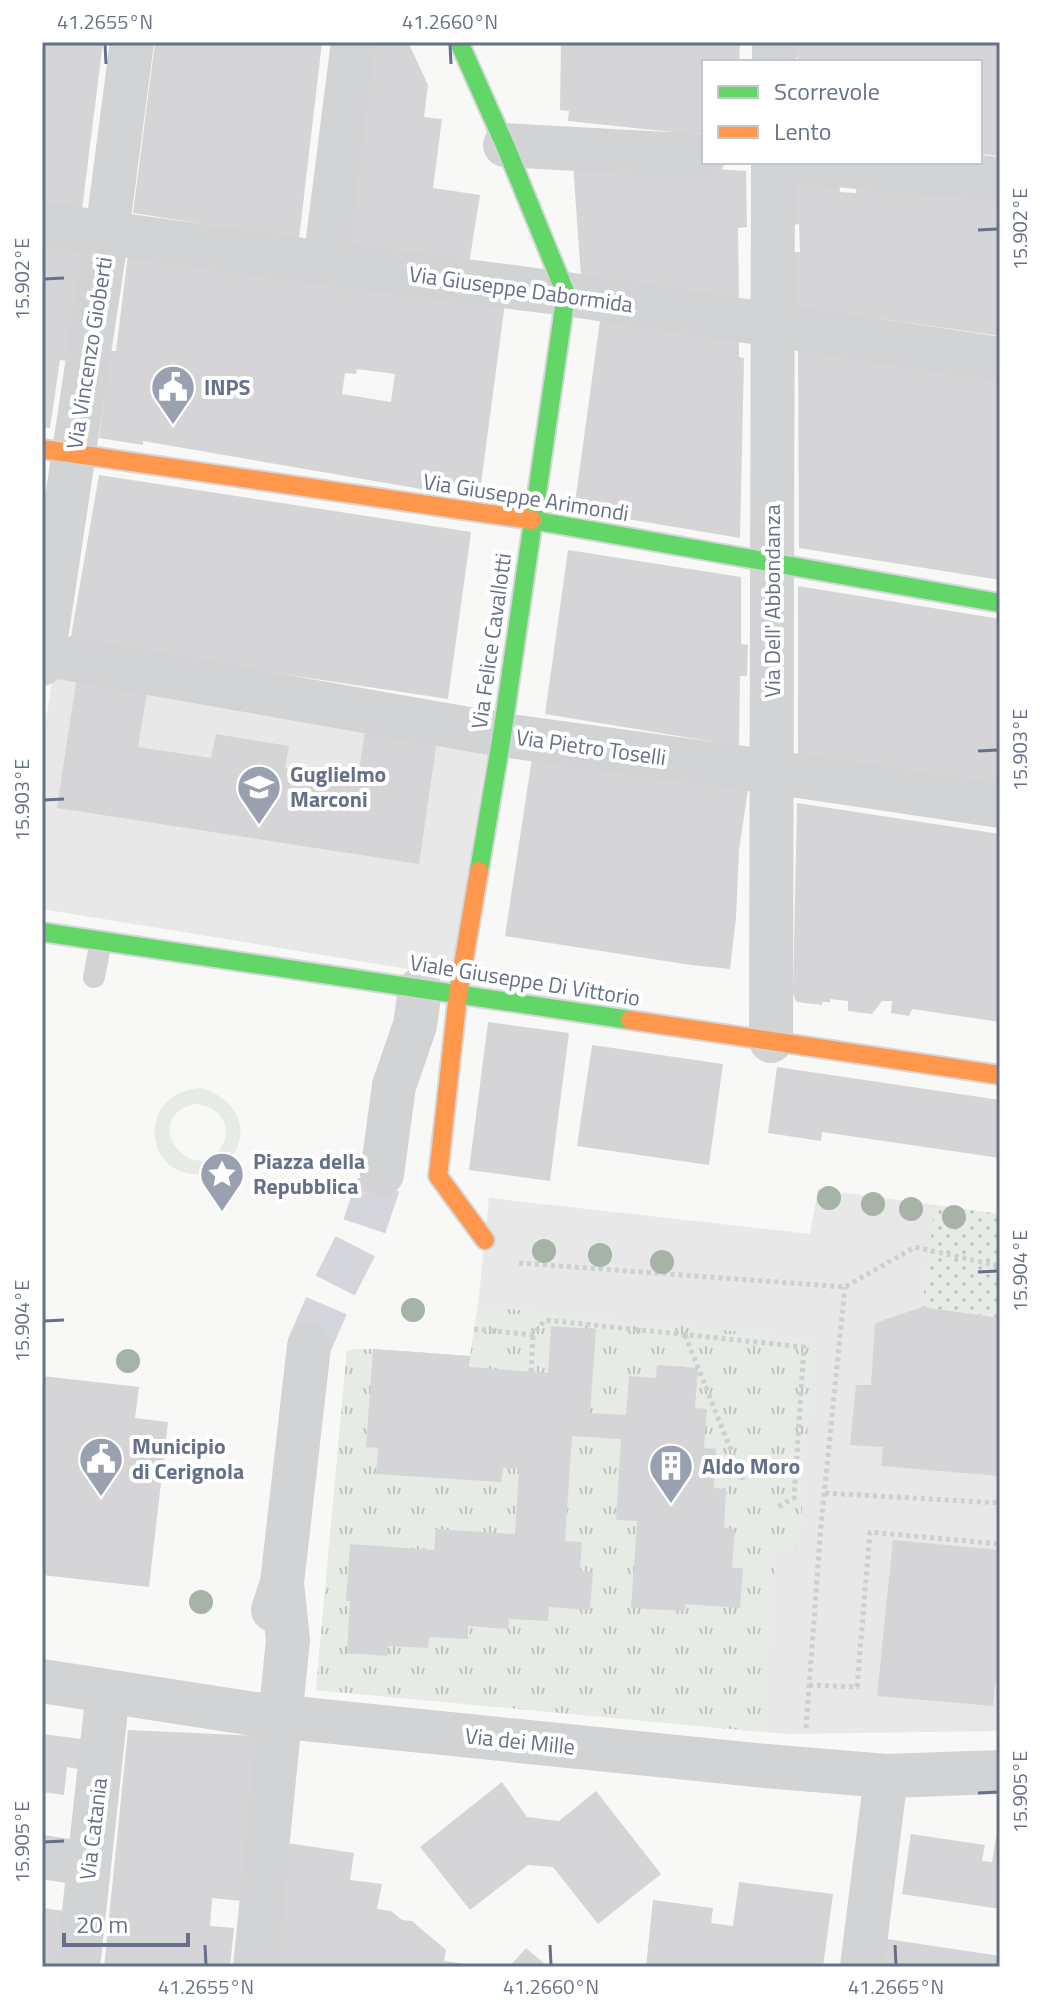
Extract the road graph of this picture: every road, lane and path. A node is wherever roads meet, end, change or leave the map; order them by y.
1 (132, 42) edge
2 (353, 42) edge
3 (459, 42) edge
4 (505, 145) junction
5 (702, 156) edge
6 (773, 164) edge
7 (824, 164) edge
8 (1000, 179) edge
9 (42, 224) edge
10 (107, 233) junction
11 (325, 263) junction
12 (566, 294) junction
13 (773, 325) junction
14 (1000, 359) edge
15 (58, 451) edge
16 (533, 520) junction
17 (772, 564) junction
18 (1000, 603) edge
19 (43, 658) edge
20 (502, 735) junction
21 (772, 772) junction
22 (1000, 806) edge
23 (42, 932) edge
24 (101, 941) junction
25 (94, 977) dead end
26 (425, 989) junction
27 (771, 1041) junction
28 (1000, 1075) edge
29 (382, 1174) tunnel mouth
30 (485, 1240) dead end
31 (514, 1263) dead end
32 (1000, 1266) edge
33 (845, 1287) junction
34 (474, 1329) dead end
35 (533, 1335) junction
36 (685, 1335) junction
37 (309, 1346) tunnel mouth
38 (531, 1372) dead end
39 (744, 1483) dead end
40 (825, 1493) junction
41 (1000, 1503) edge
42 (776, 1508) dead end
43 (1000, 1544) edge
44 (42, 1681) edge
45 (809, 1685) junction
46 (108, 1691) junction
47 (808, 1710) dead end
48 (266, 1715) junction
49 (1000, 1772) edge
50 (886, 1776) junction
51 (42, 1857) edge
52 (88, 1864) junction
53 (78, 1967) edge
54 (255, 1967) edge
55 (862, 1967) edge

1 - 10 street, Via Vincenzo Gioberti
2 - 11 street
3 - 4 street
4 - 5 street
4 - 12 street
6 - 13 street, Via Dell' Abbondanza
7 - 8 street
9 - 10 street, Via Giuseppe Dabormida
10 - 11 street, Via Giuseppe Dabormida
10 - 15 street, Via Vincenzo Gioberti
11 - 12 street, Via Giuseppe Dabormida
12 - 13 street, Via Giuseppe Dabormida
12 - 16 street, Via Felice Cavallotti
13 - 14 street, Via Giuseppe Dabormida
13 - 17 street, Via Dell' Abbondanza
15 - 16 street, Via Giuseppe Arimondi
15 - 19 street, Via Vincenzo Gioberti
16 - 17 street, Via Giuseppe Arimondi
16 - 20 street, Via Felice Cavallotti
17 - 18 street, Via Giuseppe Arimondi
17 - 21 street, Via Dell' Abbondanza
19 - 20 street, Via Pietro Toselli
20 - 21 street, Via Pietro Toselli
20 - 26 street, Via Felice Cavallotti
21 - 22 street, Via Pietro Toselli
21 - 27 street, Via Dell' Abbondanza
23 - 24 street, Viale Giuseppe Di Vittorio
24 - 25 lane
24 - 26 street, Viale Giuseppe Di Vittorio
26 - 27 street, Viale Giuseppe Di Vittorio
26 - 29 street
26 - 30 street
27 - 28 street, Viale Giuseppe Di Vittorio
31 - 33 path
32 - 33 path
33 - 40 path
34 - 35 path
35 - 36 path
35 - 38 path
36 - 39 path
36 - 42 path
37 - 48 street
40 - 41 path
40 - 45 path
43 - 45 path
44 - 46 street, Via dei Mille
45 - 47 path
46 - 48 street, Via dei Mille
46 - 52 street, Via Catania
48 - 50 street, Via dei Mille
48 - 54 street
49 - 50 street, Via dei Mille
50 - 55 street
51 - 52 street
52 - 53 street, Via Catania

